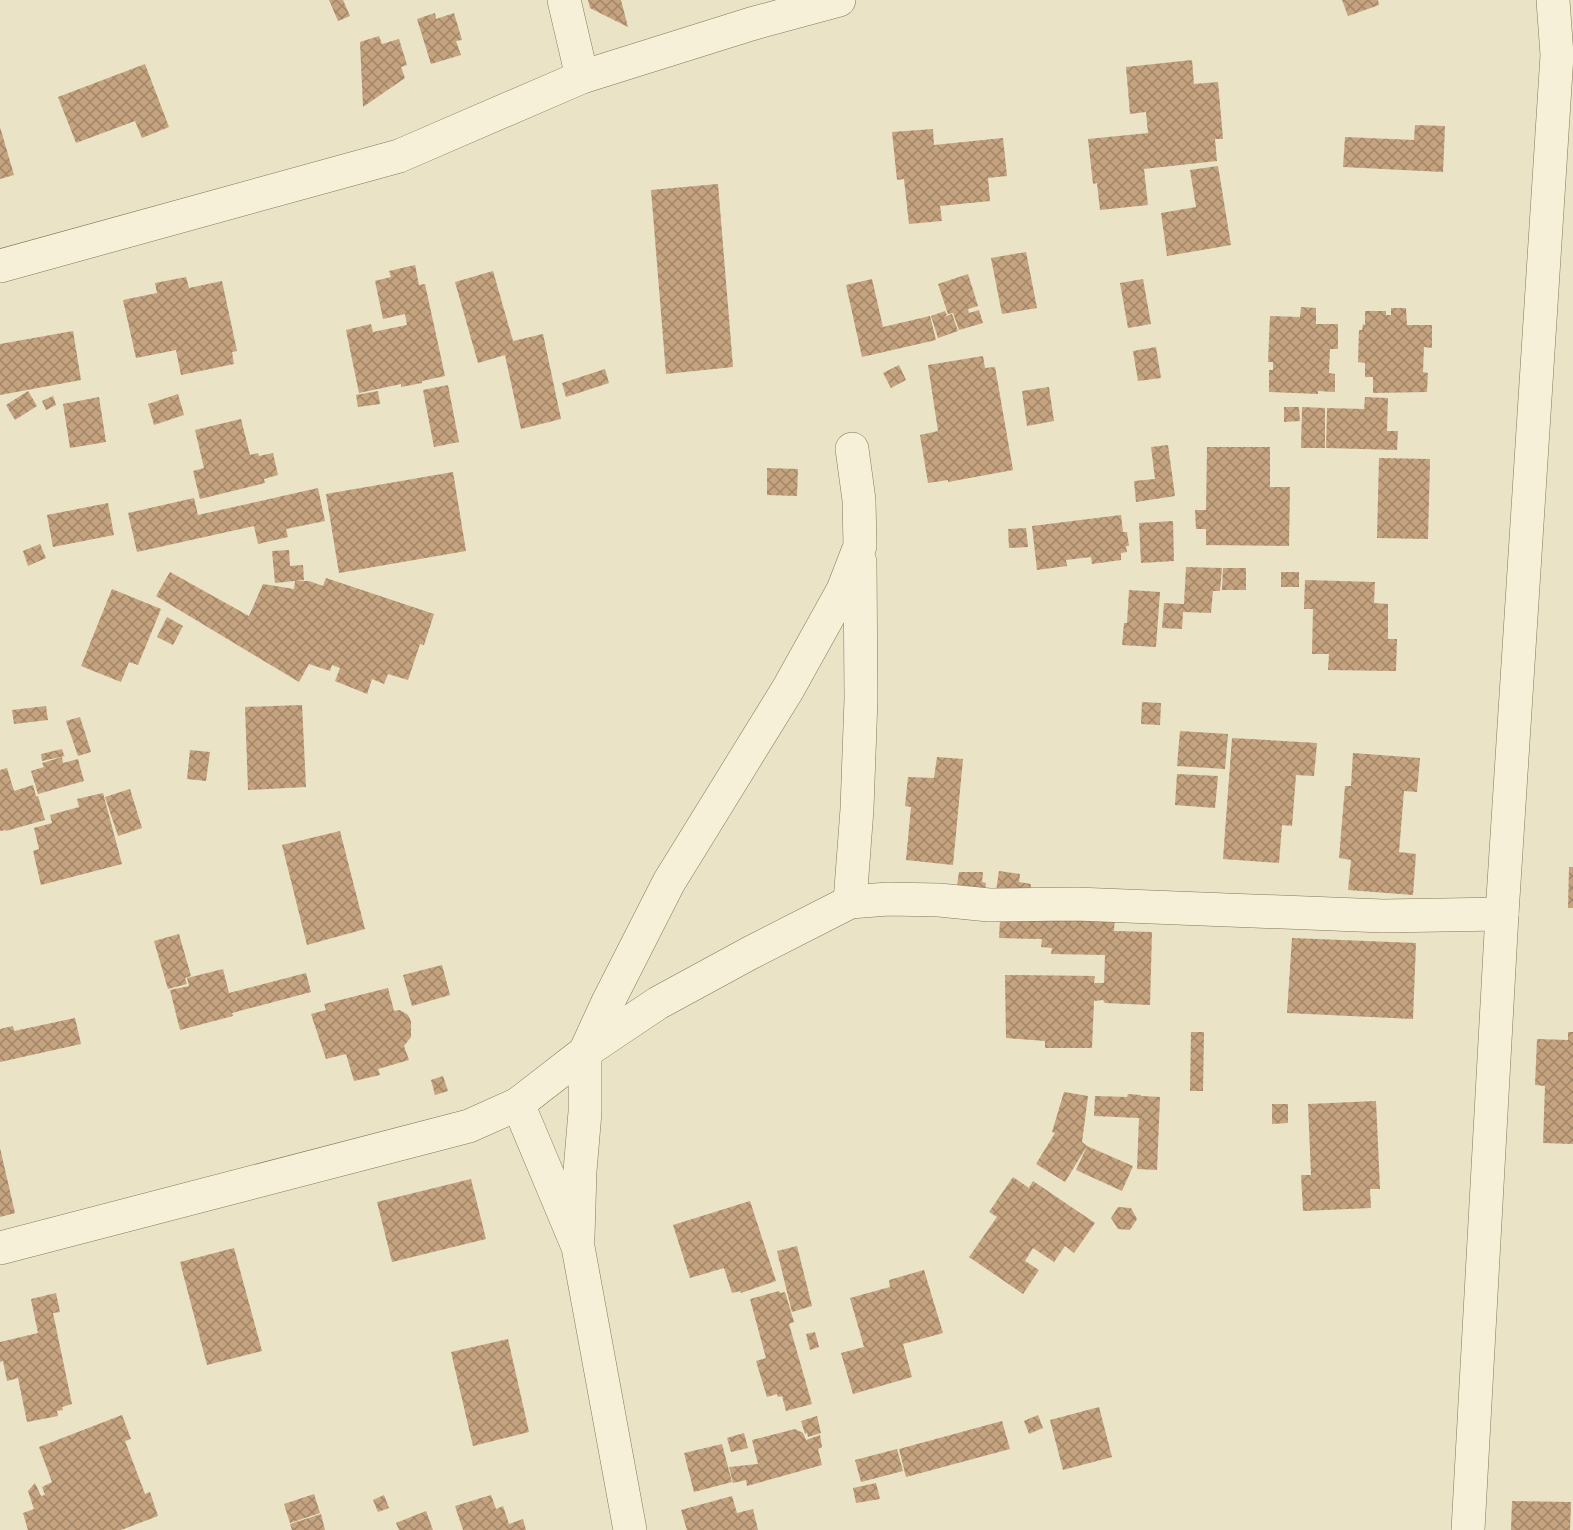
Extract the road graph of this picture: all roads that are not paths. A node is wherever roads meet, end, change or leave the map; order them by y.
1 (564, 0) edge
2 (839, 0) edge
3 (1553, 0) edge
4 (582, 77) junction
5 (0, 266) edge
6 (852, 449) dead end
7 (860, 546) junction
8 (850, 902) junction
9 (1502, 914) junction
10 (585, 1052) junction
11 (518, 1104) junction
12 (578, 1247) junction
13 (0, 1248) edge
14 (630, 1530) edge
15 (1468, 1530) edge

1 - 4 street
2 - 4 street
3 - 9 street
4 - 5 street
6 - 7 street
7 - 8 street
7 - 10 street
8 - 9 street
8 - 10 street
9 - 15 street
10 - 11 street
10 - 12 street
11 - 12 street
11 - 13 street
12 - 14 street

